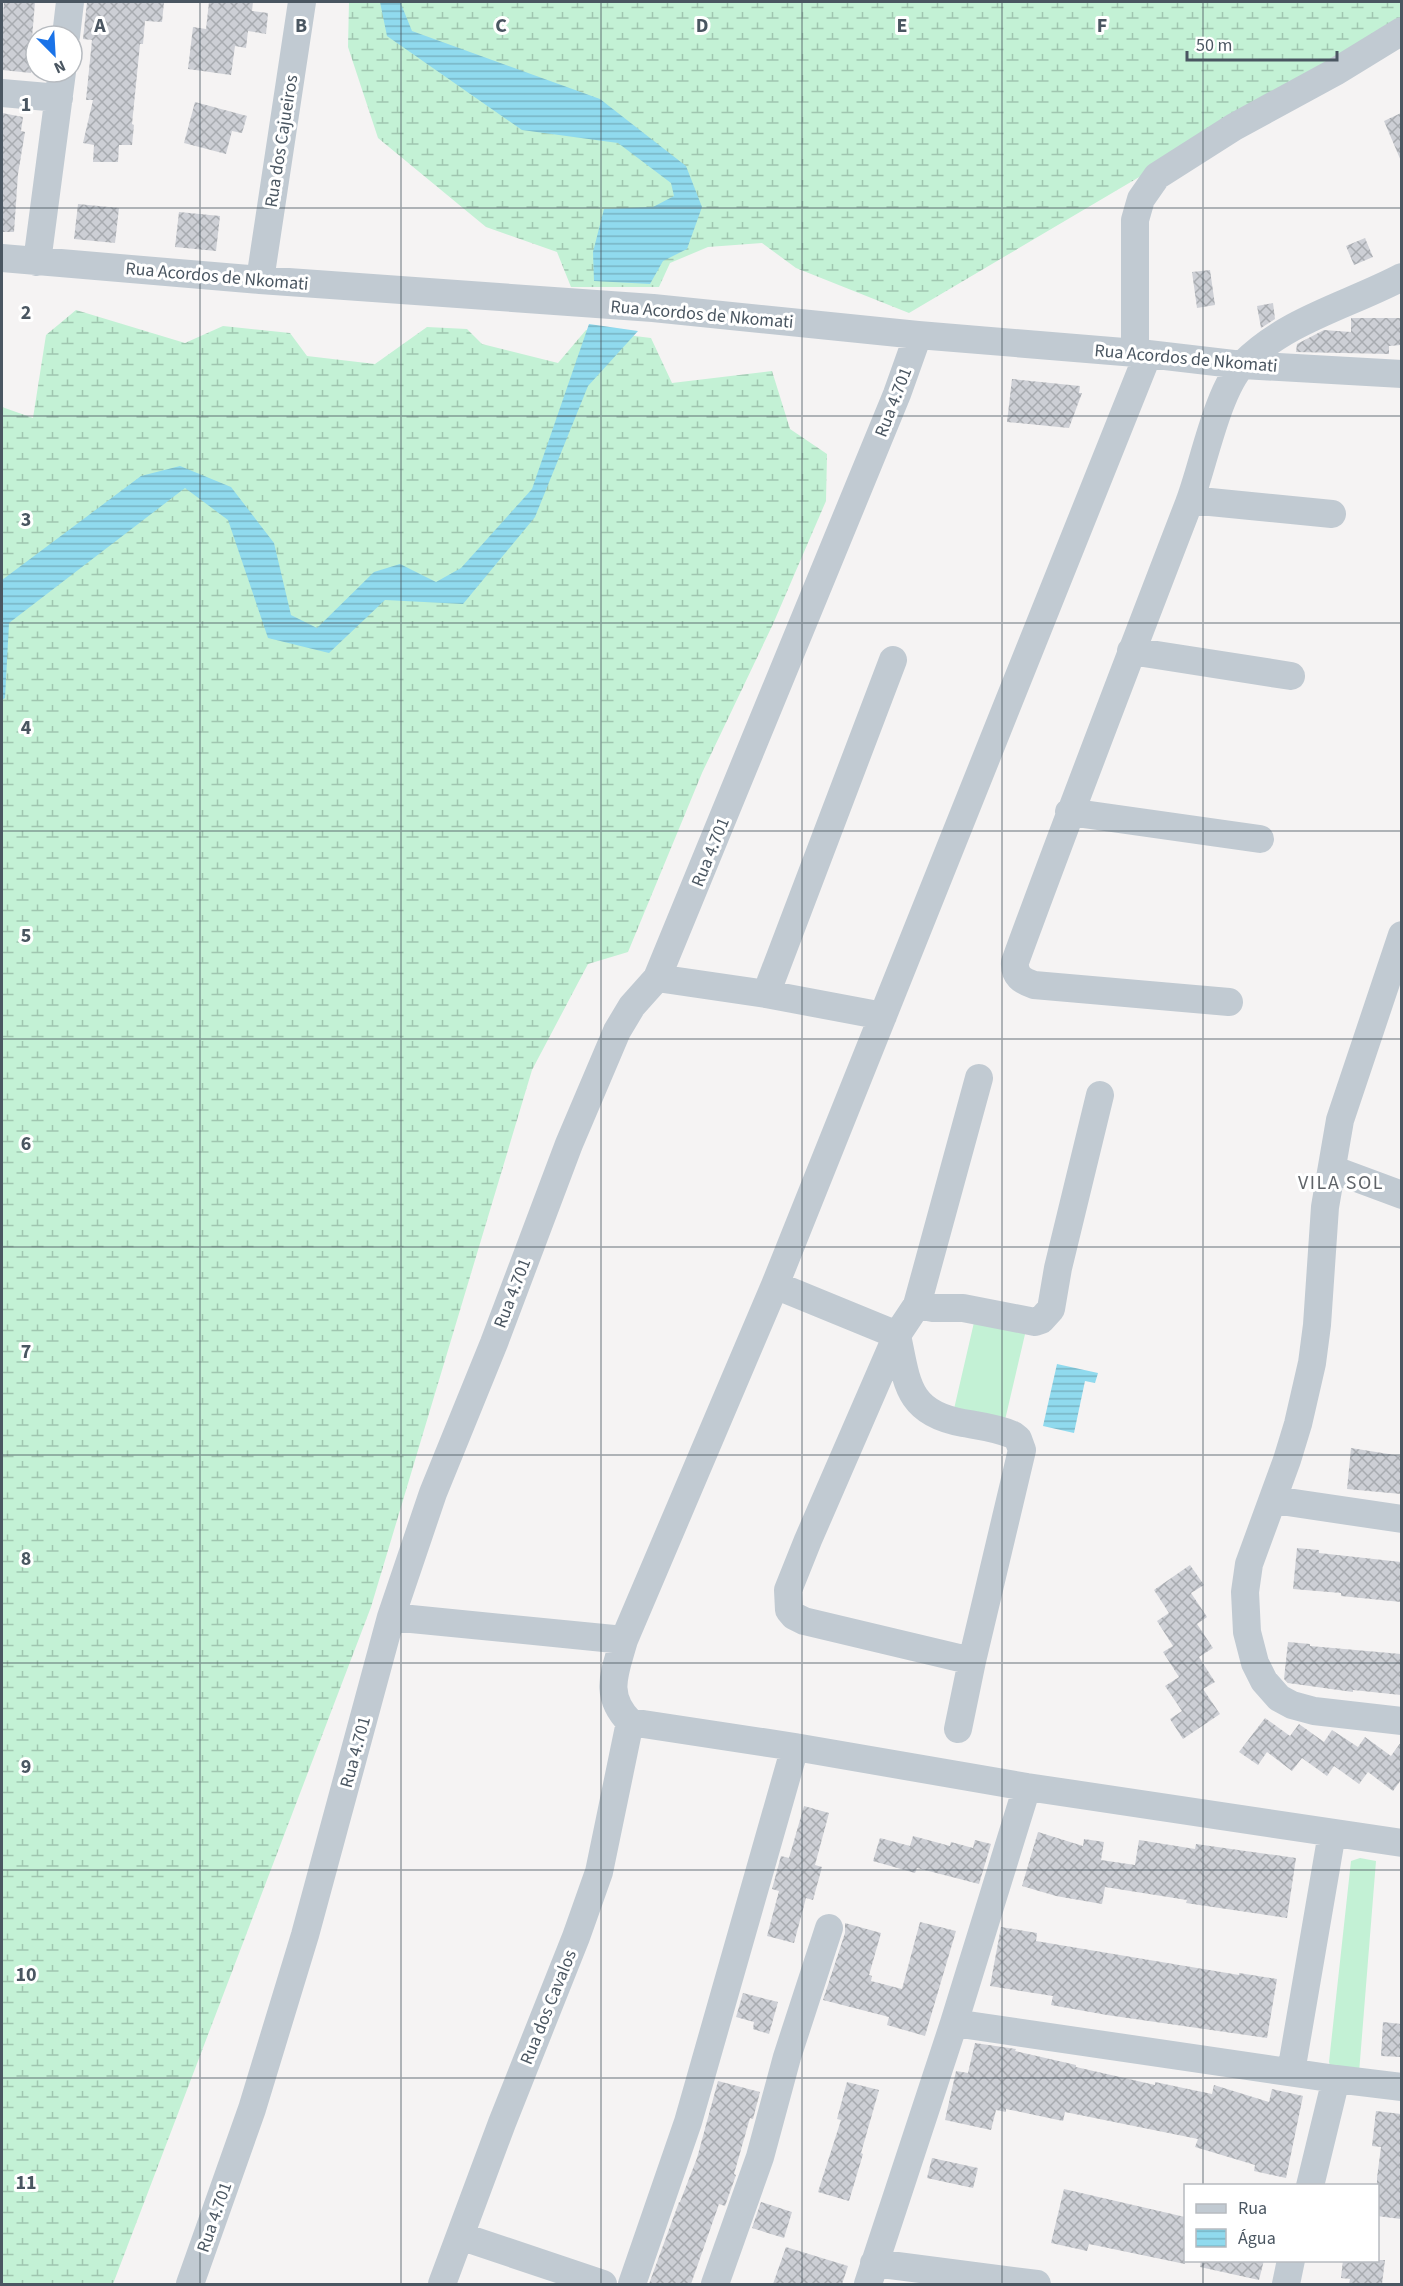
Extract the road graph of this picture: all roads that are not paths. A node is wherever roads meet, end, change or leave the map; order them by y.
1 (70, 2) edge
2 (302, 2) edge
3 (67, 24) edge
4 (1401, 31) edge
5 (60, 85) edge
6 (2, 93) edge
7 (2, 258) edge
8 (37, 262) junction
9 (1401, 277) edge
10 (260, 280) junction
11 (918, 335) junction
12 (1141, 353) junction
13 (1242, 365) junction
14 (1401, 374) edge
15 (1190, 500) junction
16 (1332, 514) dead end
17 (1131, 651) junction
18 (893, 660) dead end
19 (1291, 676) dead end
20 (1069, 813) junction
21 (1260, 839) dead end
22 (1401, 935) edge
23 (657, 978) junction
24 (766, 994) junction
25 (1229, 1002) dead end
26 (883, 1016) junction
27 (979, 1078) dead end
28 (1100, 1095) dead end
29 (1332, 1169) junction
30 (1401, 1195) edge
31 (775, 1285) junction
32 (917, 1305) junction
33 (897, 1335) junction
34 (1274, 1500) junction
35 (1401, 1519) edge
36 (391, 1617) junction
37 (624, 1640) junction
38 (972, 1660) junction
39 (1401, 1721) edge
40 (630, 1722) junction
41 (958, 1729) dead end
42 (795, 1747) junction
43 (1027, 1787) junction
44 (1332, 1833) junction
45 (1401, 1843) edge
46 (829, 1928) dead end
47 (954, 2024) junction
48 (1291, 2072) junction
49 (1336, 2079) junction
50 (1401, 2087) edge
51 (1310, 2184) edge
52 (460, 2236) junction
53 (1292, 2262) edge
54 (871, 2274) edge
55 (190, 2284) edge
56 (442, 2284) edge
57 (603, 2284) edge
58 (632, 2284) edge
59 (715, 2284) edge
60 (1037, 2284) edge
61 (1286, 2284) edge

1 - 3 street
2 - 10 street, Rua dos Cajueiros
4 - 12 street
5 - 6 street
5 - 8 street
7 - 8 street, Rua Acordos de Nkomati
8 - 10 street, Rua Acordos de Nkomati
9 - 13 street
10 - 11 street, Rua Acordos de Nkomati
11 - 12 street, Rua Acordos de Nkomati
11 - 23 street, Rua 4.701
12 - 13 street, Rua Acordos de Nkomati
12 - 26 street
13 - 14 street, Rua Acordos de Nkomati
13 - 15 street
15 - 16 street
15 - 17 street
17 - 19 street
17 - 20 street
18 - 24 street
20 - 21 street
20 - 25 street
22 - 29 street
23 - 24 street
23 - 36 street, Rua 4.701
24 - 26 street
26 - 31 street
27 - 32 street
28 - 32 street
29 - 30 street
29 - 34 street
31 - 33 street
31 - 37 street
32 - 33 street
33 - 38 street
33 - 38 street
34 - 35 street
34 - 39 street
36 - 37 street
36 - 55 street, Rua 4.701
37 - 40 street
38 - 41 street
40 - 42 street
40 - 52 street, Rua dos Cavalos
42 - 43 street
42 - 58 street
43 - 44 street
43 - 47 street
44 - 45 street
44 - 48 street
46 - 59 street
47 - 48 street
47 - 54 street
48 - 49 street
49 - 50 street
49 - 51 street
52 - 56 street, Rua dos Cavalos
52 - 57 street
53 - 61 street
54 - 60 street

